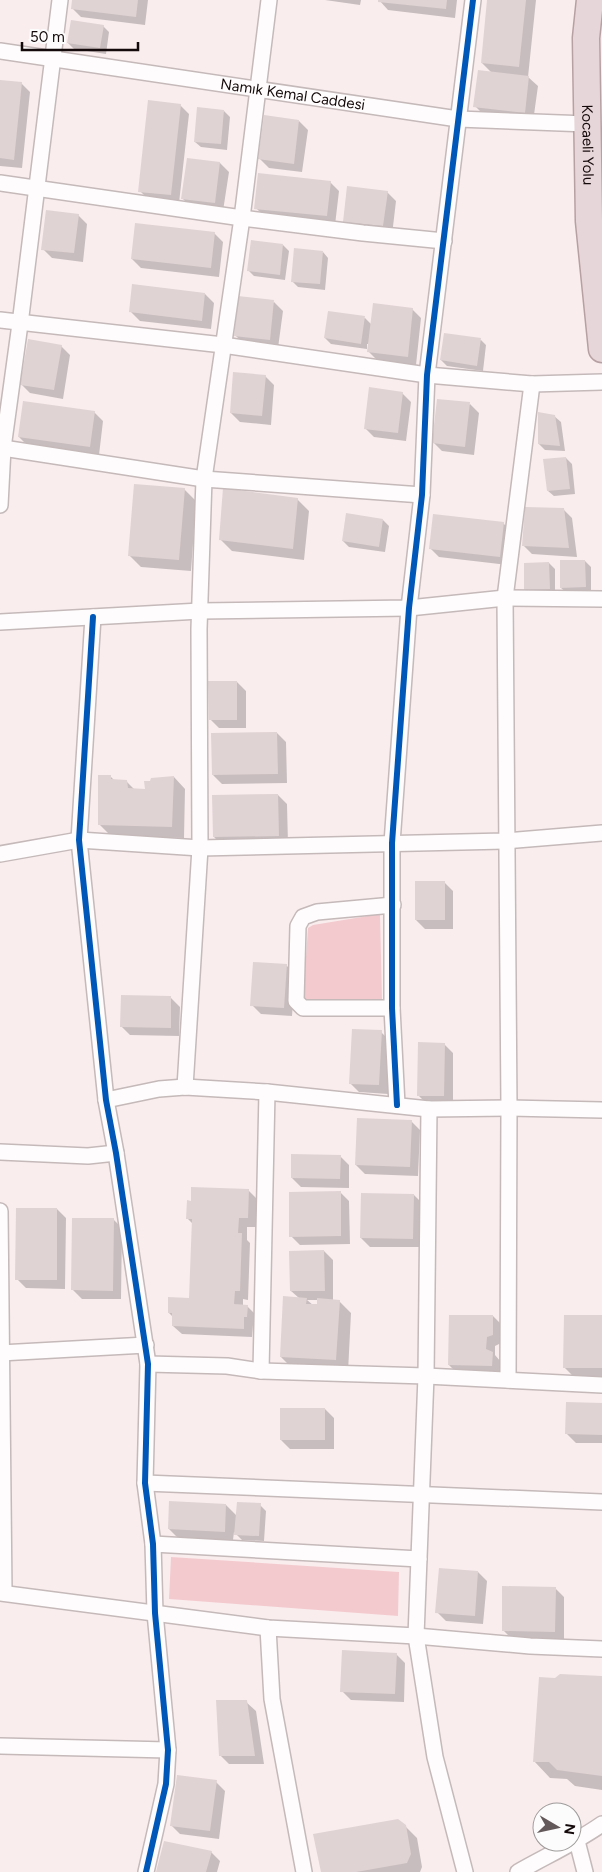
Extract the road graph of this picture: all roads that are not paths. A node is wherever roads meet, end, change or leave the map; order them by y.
1 (60, 0) edge
2 (269, 0) edge
3 (473, 0) edge
4 (590, 0) edge
5 (0, 51) edge
6 (53, 60) junction
7 (259, 89) junction
8 (458, 119) junction
9 (587, 124) junction
10 (0, 184) edge
11 (37, 190) junction
12 (242, 218) junction
13 (444, 240) junction
14 (0, 320) edge
15 (20, 324) junction
16 (223, 345) junction
17 (602, 349) edge
18 (427, 375) junction
19 (602, 382) edge
20 (532, 384) junction
21 (3, 448) junction
22 (204, 479) junction
23 (422, 494) junction
24 (0, 506) edge
25 (505, 598) junction
26 (602, 599) edge
27 (409, 608) junction
28 (200, 611) junction
29 (93, 617) junction
30 (0, 622) edge
31 (602, 833) edge
32 (80, 840) junction
33 (506, 841) junction
34 (392, 843) junction
35 (200, 848) junction
36 (0, 854) edge
37 (393, 905) junction
38 (392, 1008) junction
39 (185, 1087) junction
40 (267, 1092) junction
41 (106, 1100) junction
42 (397, 1105) junction
43 (509, 1108) junction
44 (429, 1109) junction
45 (602, 1110) edge
46 (0, 1152) edge
47 (116, 1153) junction
48 (0, 1211) edge
49 (146, 1345) junction
50 (1, 1353) edge
51 (148, 1364) junction
52 (262, 1371) junction
53 (426, 1376) junction
54 (508, 1380) junction
55 (602, 1385) edge
56 (145, 1483) junction
57 (422, 1494) junction
58 (602, 1502) edge
59 (153, 1544) junction
60 (419, 1559) junction
61 (2, 1593) edge
62 (155, 1612) junction
63 (268, 1628) junction
64 (416, 1636) junction
65 (602, 1649) edge
66 (0, 1746) edge
67 (168, 1750) junction
68 (602, 1824) edge
69 (582, 1838) edge
70 (555, 1852) edge
71 (580, 1852) edge
72 (146, 1872) edge
73 (304, 1872) edge
74 (465, 1872) edge
75 (518, 1872) edge
76 (585, 1872) edge

1 - 6 street
2 - 7 street
3 - 8 street
4 - 9 highway, Kocaeli̇ Yolu
5 - 6 street, Namık Kemal Caddesi
6 - 7 street, Namık Kemal Caddesi
6 - 11 street
7 - 8 street, Namık Kemal Caddesi
7 - 12 street
8 - 9 street, Namık Kemal Caddesi
8 - 13 street
9 - 17 highway, Kocaeli̇ Yolu
10 - 11 street
11 - 12 street
11 - 15 street
12 - 13 street
12 - 16 street
13 - 18 street
14 - 15 street
15 - 16 street
15 - 21 street
16 - 18 street
16 - 22 street
18 - 20 street
18 - 23 street
19 - 20 street
20 - 25 street
21 - 22 street
21 - 24 street
22 - 23 street
22 - 28 street
23 - 27 street
25 - 26 street
25 - 27 street
25 - 33 street
27 - 28 street
27 - 34 street
28 - 29 street
28 - 35 street
29 - 30 street
29 - 32 street
31 - 33 street
32 - 35 street
32 - 36 street
32 - 41 street
33 - 34 street
33 - 43 street
34 - 35 street
34 - 37 street
35 - 39 street
37 - 38 street
37 - 38 street
38 - 42 street
39 - 40 street
39 - 41 street
40 - 42 street
40 - 52 street
41 - 47 street
42 - 44 street
43 - 44 street
43 - 45 street
43 - 54 street
44 - 53 street
46 - 47 street
47 - 49 street
48 - 50 street
49 - 50 street
49 - 51 street
50 - 61 street
51 - 52 street
51 - 56 street
52 - 53 street
53 - 54 street
53 - 57 street
54 - 55 street
56 - 57 street
56 - 59 street
57 - 58 street
57 - 60 street
59 - 60 street
59 - 62 street
60 - 64 street
61 - 62 street
62 - 63 street
62 - 67 street
63 - 64 street
63 - 73 street
64 - 65 street
64 - 74 street
66 - 67 street
67 - 72 street
68 - 69 street
70 - 75 street
71 - 76 street

